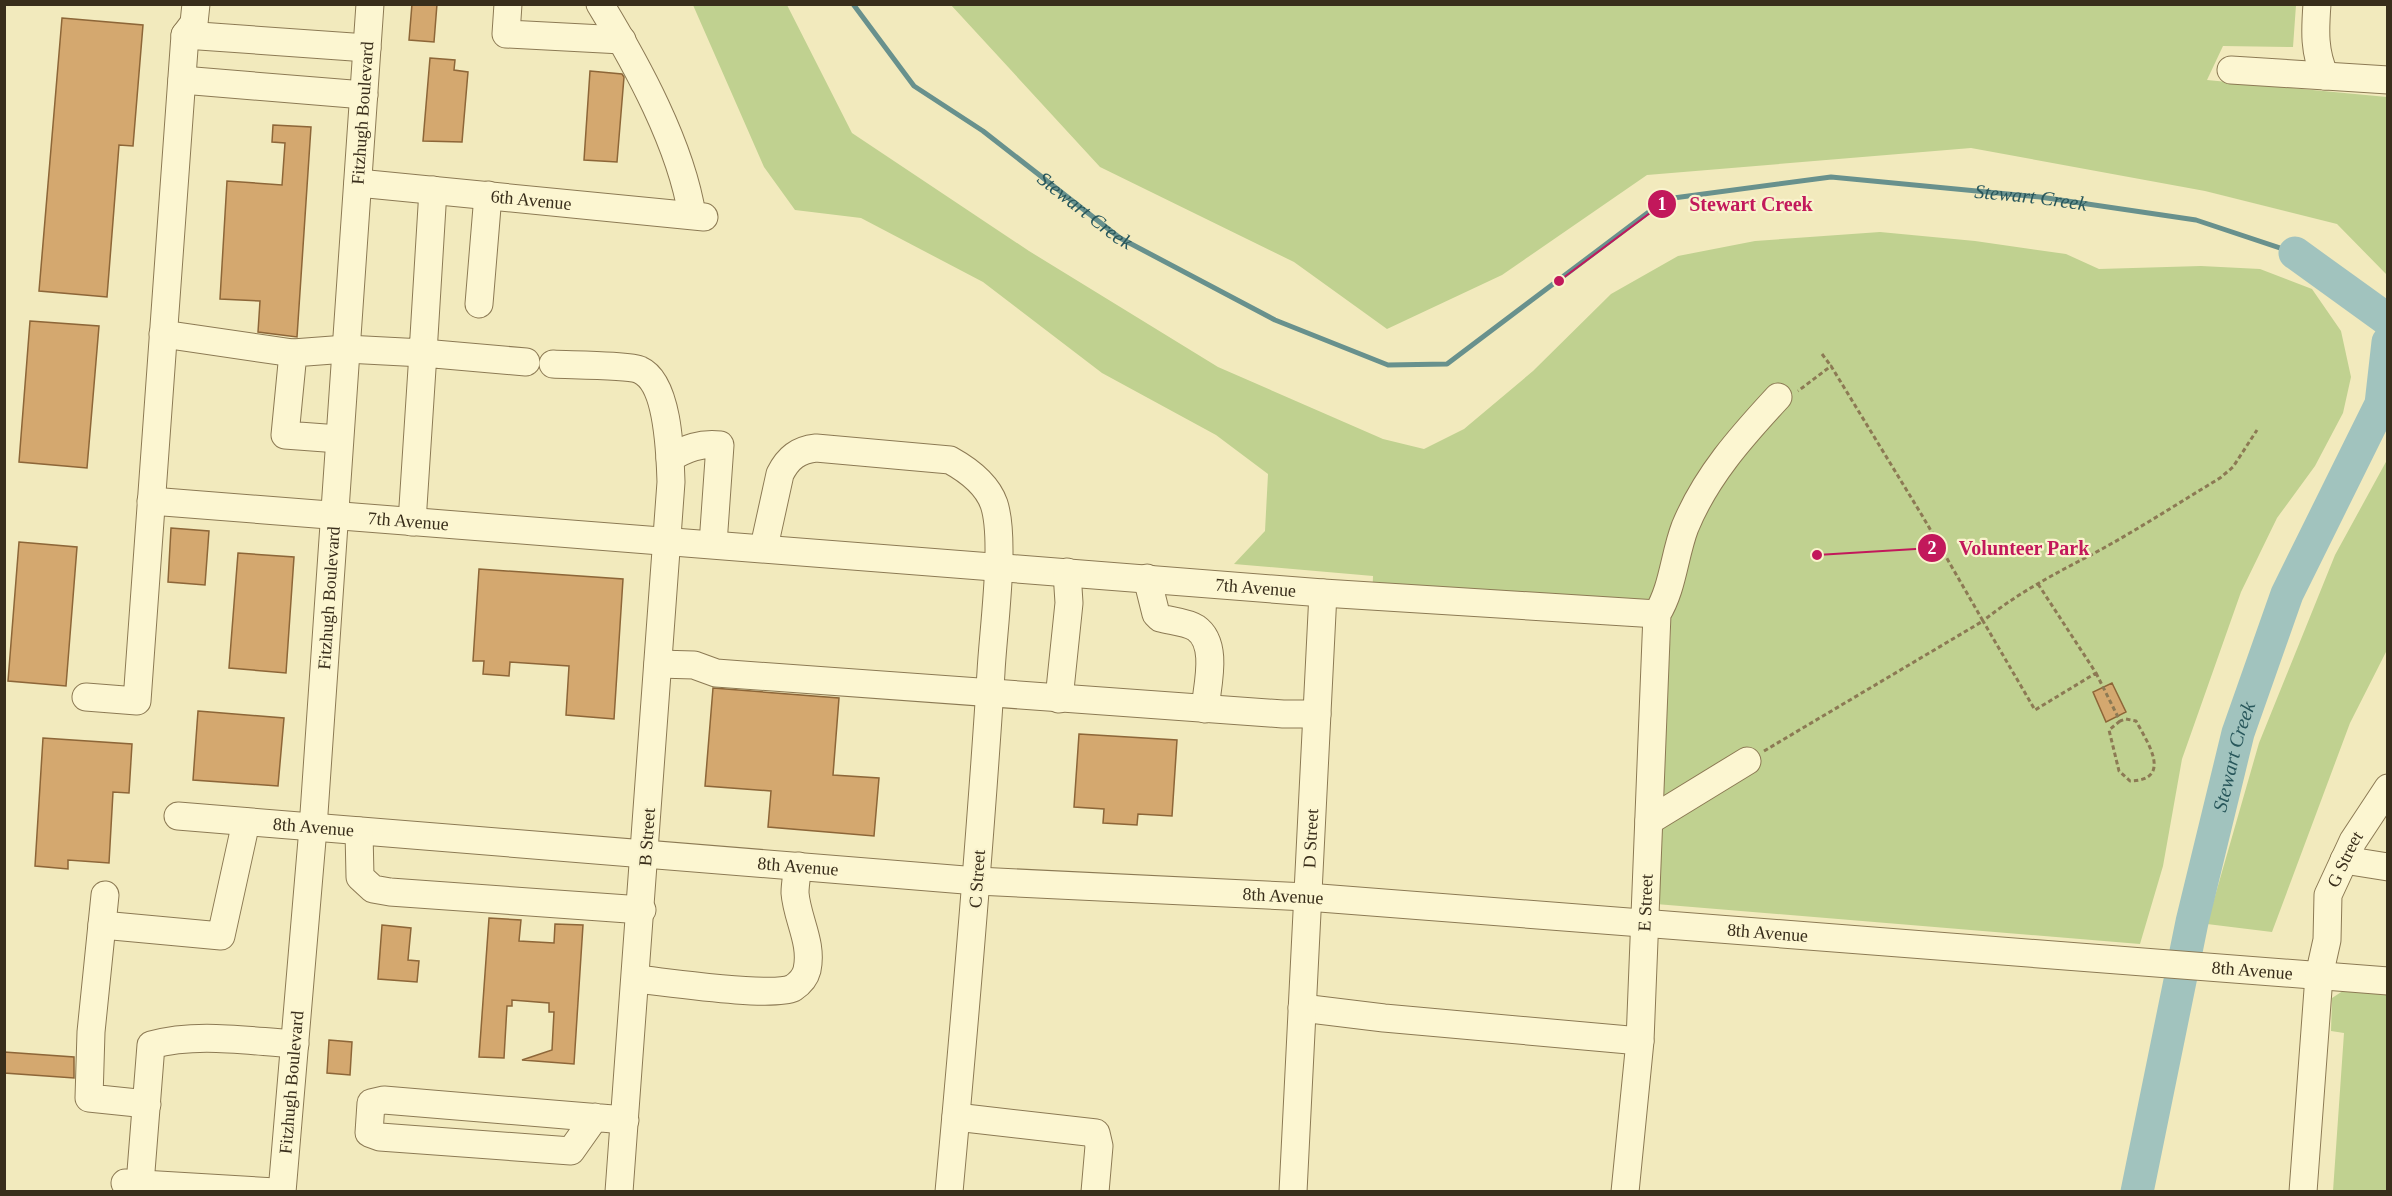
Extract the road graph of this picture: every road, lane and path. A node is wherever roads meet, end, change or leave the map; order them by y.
1 (196, 4) edge
2 (370, 4) edge
3 (508, 4) edge
4 (600, 4) edge
5 (2317, 4) edge
6 (185, 35) junction
7 (622, 40) junction
8 (367, 48) junction
9 (2231, 70) dead end
10 (2325, 76) junction
11 (182, 80) junction
12 (2388, 80) edge
13 (364, 95) junction
14 (358, 183) junction
15 (433, 190) junction
16 (488, 195) junction
17 (479, 304) dead end
18 (163, 334) junction
19 (346, 349) junction
20 (293, 353) junction
21 (423, 353) junction
22 (1822, 354) dead end
23 (526, 362) dead end
24 (553, 364) dead end
25 (1831, 366) junction
26 (1787, 395) joint
27 (2257, 430) dead end
28 (339, 439) junction
29 (670, 470) junction
30 (152, 501) junction
31 (333, 517) junction
32 (412, 522) junction
33 (666, 540) junction
34 (713, 544) junction
35 (764, 547) junction
36 (997, 566) junction
37 (1067, 572) junction
38 (1147, 578) junction
39 (2038, 584) junction
40 (1323, 593) junction
41 (1657, 615) junction
42 (1983, 621) junction
43 (658, 664) junction
44 (2097, 673) junction
45 (989, 694) junction
46 (86, 698) dead end
47 (1059, 699) junction
48 (1205, 709) junction
49 (1317, 714) junction
50 (2120, 721) junction
51 (1747, 761) joint
52 (2388, 788) edge
53 (178, 816) dead end
54 (1649, 821) junction
55 (246, 822) junction
56 (313, 828) junction
57 (359, 831) junction
58 (646, 852) junction
59 (2344, 860) junction
60 (798, 866) junction
61 (2388, 867) edge
62 (977, 881) junction
63 (105, 895) dead end
64 (1307, 897) junction
65 (642, 910) junction
66 (1646, 925) junction
67 (102, 926) junction
68 (2319, 976) junction
69 (636, 979) junction
70 (2388, 981) edge
71 (1302, 1008) junction
72 (1640, 1041) junction
73 (295, 1044) junction
74 (147, 1104) junction
75 (956, 1117) junction
76 (595, 1118) junction
77 (625, 1120) junction
78 (275, 1191) edge
79 (282, 1191) edge
80 (619, 1191) edge
81 (949, 1191) edge
82 (1095, 1191) edge
83 (1293, 1191) edge
84 (1625, 1191) edge
85 (2304, 1191) edge

1 - 6 street
2 - 8 street, Fitzhugh Boulevard
3 - 7 street
4 - 7 street
5 - 10 street
6 - 8 street
6 - 11 street
7 - 16 street, 6th Avenue
8 - 13 street, Fitzhugh Boulevard
9 - 10 street
10 - 12 street
11 - 13 street
11 - 18 street
13 - 14 street, Fitzhugh Boulevard
14 - 15 street, 6th Avenue
14 - 19 street, Fitzhugh Boulevard
15 - 16 street, 6th Avenue
15 - 21 street
16 - 17 street
18 - 20 street
18 - 30 street
19 - 20 street
19 - 21 street
19 - 28 street, Fitzhugh Boulevard
20 - 28 street
21 - 23 street
21 - 32 street
22 - 25 path
24 - 29 street, B Street
25 - 26 path
25 - 42 path
26 - 41 street
27 - 39 path
28 - 31 street, Fitzhugh Boulevard
29 - 33 street, B Street
29 - 34 street
30 - 31 street, 7th Avenue
30 - 46 street
31 - 32 street, 7th Avenue
31 - 56 street, Fitzhugh Boulevard
32 - 33 street, 7th Avenue
33 - 34 street, 7th Avenue
33 - 43 street, B Street
34 - 35 street, 7th Avenue
35 - 36 street, 7th Avenue
35 - 36 street, C Street
36 - 37 street, 7th Avenue
36 - 45 street, C Street
37 - 38 street, 7th Avenue
37 - 47 street
38 - 40 street, 7th Avenue
38 - 48 street
39 - 42 path
39 - 44 path
40 - 41 street, 7th Avenue
40 - 49 street, D Street
41 - 54 street, E Street
42 - 44 path
42 - 51 path
43 - 45 street
43 - 58 street, B Street
44 - 50 path
45 - 47 street
45 - 62 street, C Street
47 - 48 street
48 - 49 street
49 - 64 street, D Street
50 - 50 path
51 - 54 street
52 - 59 street, G Street
53 - 55 street, 8th Avenue
54 - 66 street, E Street
55 - 56 street, 8th Avenue
55 - 67 street
56 - 57 street, 8th Avenue
56 - 73 street, Fitzhugh Boulevard
57 - 58 street, 8th Avenue
57 - 65 street
58 - 60 street, 8th Avenue
58 - 65 street, B Street
59 - 61 street
59 - 68 street, G Street
60 - 62 street, 8th Avenue
60 - 69 street
62 - 64 street, 8th Avenue
62 - 75 street, C Street
63 - 67 street
64 - 66 street, 8th Avenue
64 - 71 street, D Street
65 - 69 street, B Street
66 - 68 street, 8th Avenue
66 - 72 street, E Street
67 - 74 street
68 - 70 street, 8th Avenue
68 - 85 street, G Street
69 - 77 street, B Street
71 - 72 street
71 - 83 street, D Street
72 - 84 street, E Street
73 - 74 street
73 - 79 street, Fitzhugh Boulevard
74 - 78 street
75 - 81 street, C Street
75 - 82 street
76 - 76 street
76 - 77 street
77 - 80 street, B Street

